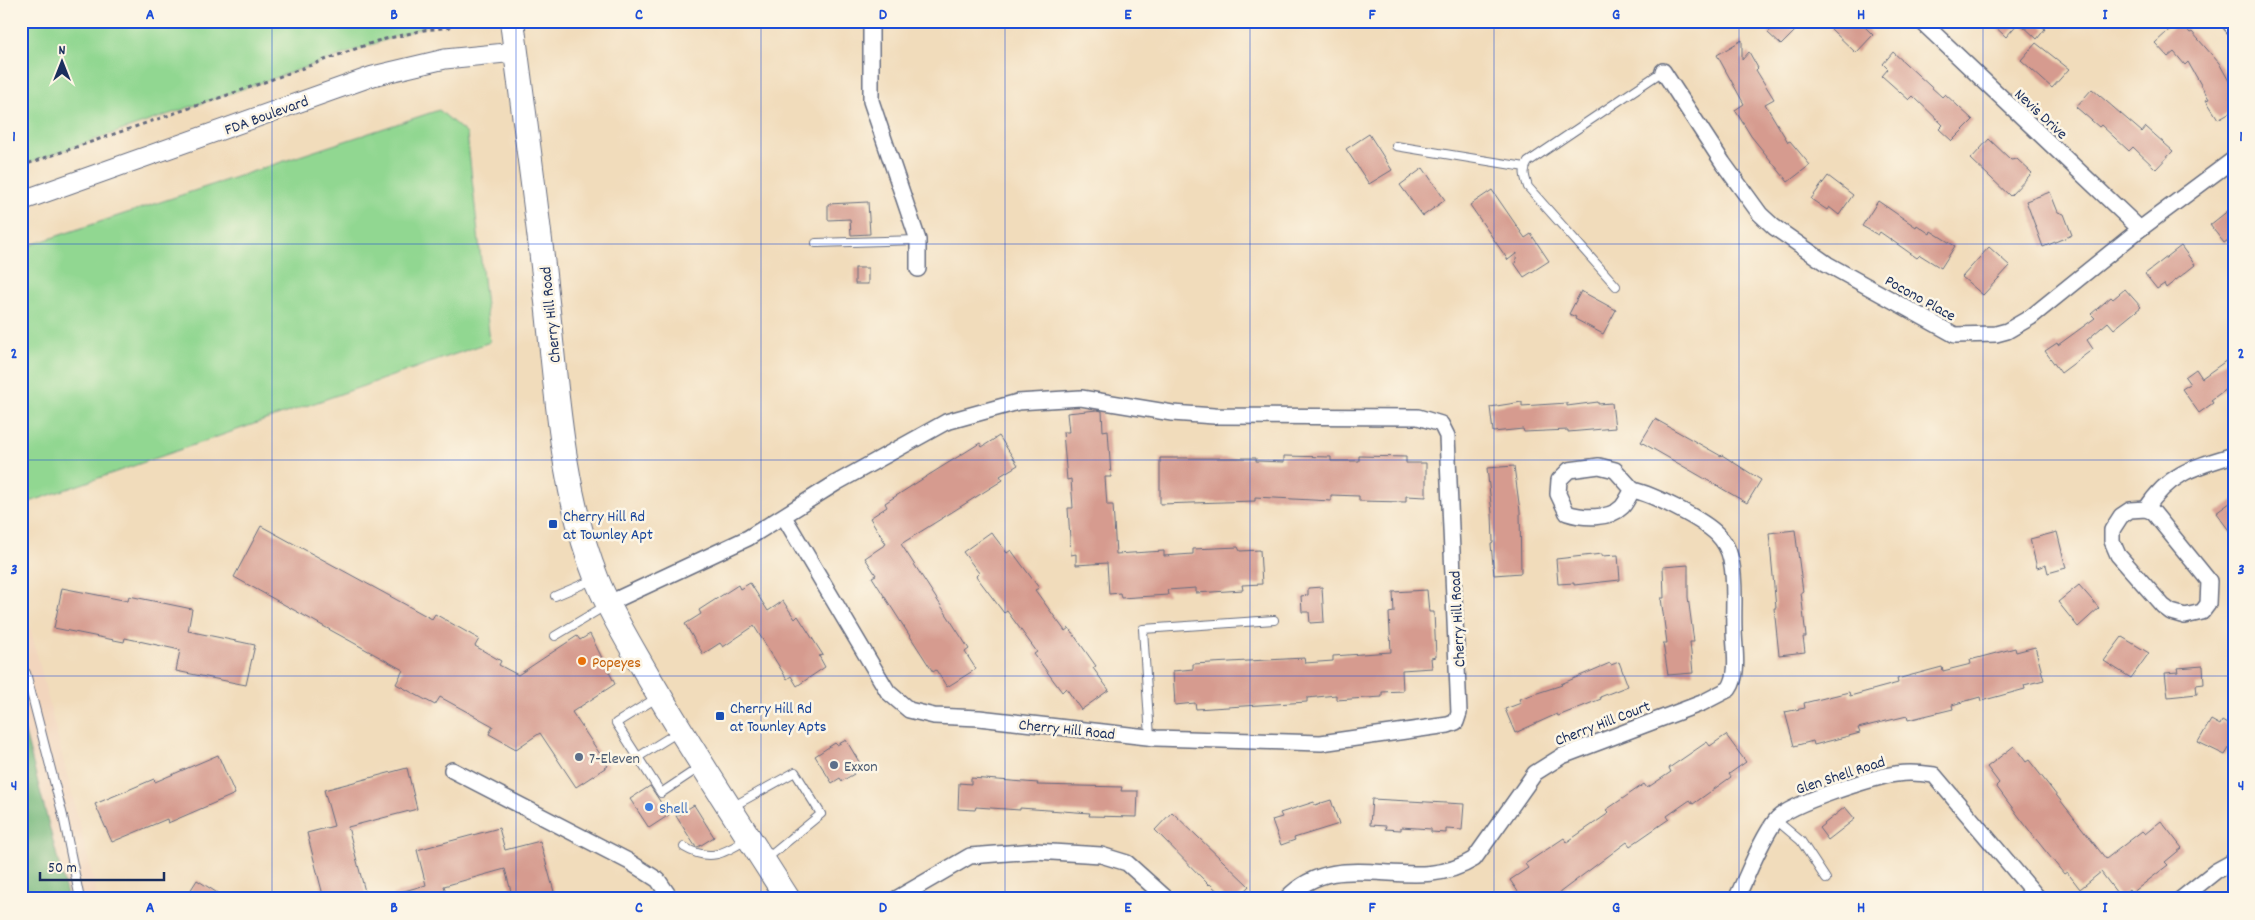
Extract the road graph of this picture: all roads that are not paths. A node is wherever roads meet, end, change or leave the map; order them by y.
1 (512, 21) edge
2 (871, 21) edge
3 (1921, 21) edge
4 (2228, 21) edge
5 (2234, 28) edge
6 (516, 52) junction
7 (1663, 70) joint
8 (1396, 146) dead end
9 (2234, 159) edge
10 (1525, 167) junction
11 (21, 201) edge
12 (2140, 229) junction
13 (918, 240) junction
14 (816, 243) dead end
15 (918, 269) dead end
16 (1616, 286) dead end
17 (2234, 455) edge
18 (1633, 490) junction
19 (2146, 509) junction
20 (784, 518) junction
21 (596, 578) junction
22 (555, 596) dead end
23 (608, 604) junction
24 (1274, 620) dead end
25 (555, 636) dead end
26 (21, 671) edge
27 (660, 696) junction
28 (680, 731) junction
29 (1150, 737) junction
30 (638, 757) junction
31 (702, 765) junction
32 (452, 770) dead end
33 (730, 808) junction
34 (1776, 820) junction
35 (749, 838) junction
36 (684, 847) dead end
37 (764, 861) junction
38 (2234, 862) edge
39 (1826, 879) dead end
40 (80, 899) edge
41 (671, 899) edge
42 (788, 899) edge
43 (896, 899) edge
44 (1167, 899) edge
45 (1286, 899) edge
46 (1736, 899) edge
47 (2039, 899) edge
48 (2181, 899) edge

1 - 6 main road, Cherry Hill Road
2 - 13 street
3 - 12 street, Nevis Drive
4 - 5 street
6 - 11 street, FDA Boulevard
6 - 21 main road, Cherry Hill Road
7 - 10 lane
7 - 12 street, Pocono Place
8 - 10 lane
9 - 12 street, Pocono Place
10 - 16 lane
13 - 14 lane
13 - 15 street
17 - 19 street
18 - 18 street, Cherry Hill Court
18 - 45 street, Cherry Hill Court
19 - 19 street
20 - 23 street, Cherry Hill Road
20 - 29 street, Cherry Hill Road
20 - 29 street, Cherry Hill Road
21 - 22 lane
21 - 23 main road, Cherry Hill Road
23 - 25 lane
23 - 27 main road, Cherry Hill Road
24 - 29 lane
26 - 40 lane
27 - 28 main road, Cherry Hill Road
27 - 30 lane
28 - 30 lane
28 - 31 main road, Cherry Hill Road
30 - 31 lane
31 - 33 main road, Cherry Hill Road
32 - 41 street
33 - 35 main road, Cherry Hill Road
33 - 37 lane
34 - 39 lane
34 - 46 street, Glen Shell Road
34 - 47 street, Glen Shell Road
35 - 36 lane
35 - 37 main road, Cherry Hill Road
37 - 42 main road, Cherry Hill Road
38 - 48 street
43 - 44 street

